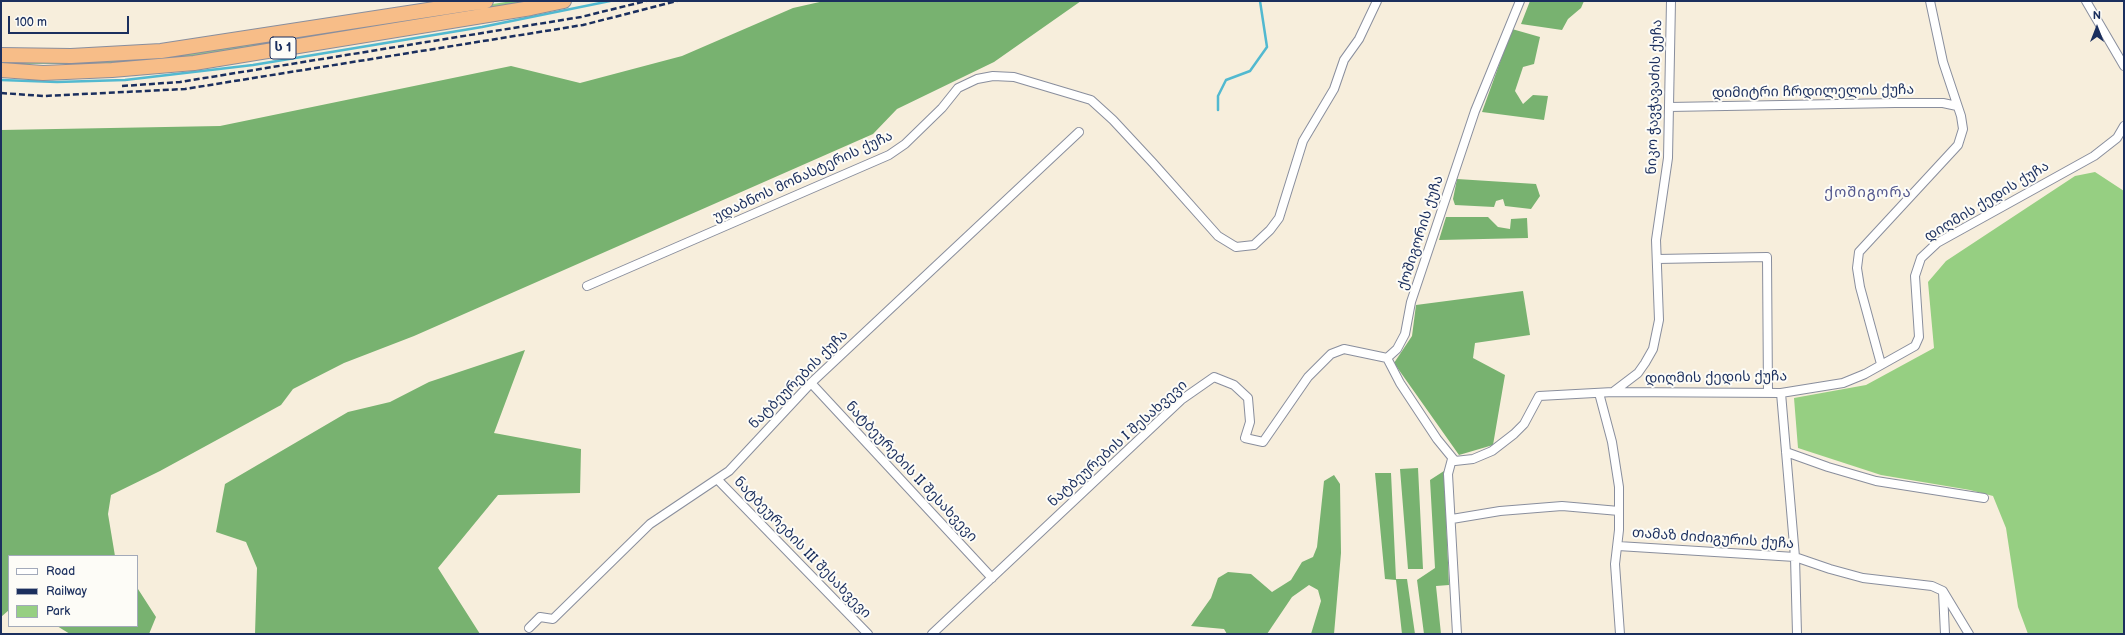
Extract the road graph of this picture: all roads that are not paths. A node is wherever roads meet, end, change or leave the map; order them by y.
1 (486, 1) edge
2 (564, 1) edge
3 (1377, 1) edge
4 (1520, 1) edge
5 (1671, 1) edge
6 (1930, 1) edge
7 (2086, 1) edge
8 (1, 55) edge
9 (2124, 66) edge
10 (1, 70) edge
11 (1958, 106) junction
12 (1669, 107) junction
13 (2124, 126) edge
14 (1079, 132) dead end
15 (1657, 259) junction
16 (588, 286) dead end
17 (1387, 358) junction
18 (1881, 364) junction
19 (811, 383) junction
20 (1613, 392) junction
21 (1599, 393) junction
22 (1768, 393) junction
23 (1781, 393) junction
24 (1786, 452) junction
25 (1452, 459) junction
26 (718, 480) junction
27 (1984, 498) dead end
28 (1619, 511) junction
29 (1452, 519) junction
30 (1618, 546) junction
31 (1795, 557) junction
32 (992, 578) junction
33 (1943, 591) junction
34 (529, 628) dead end
35 (868, 634) edge
36 (932, 634) edge
37 (1457, 634) edge
38 (1620, 634) edge
39 (1798, 634) edge
40 (1945, 634) edge
41 (1969, 634) edge

1 - 8 highway, ს 1
2 - 10 highway, ს 1
3 - 16 street, უდაბნოს მონასტერის ქუჩა
4 - 17 street, ქოშიგორის ქუჩა
5 - 12 street, ნიკო ჭავჭავაძის ქუჩა
6 - 11 street
7 - 9 street
11 - 12 street, დიმიტრი ჩრდილელის ქუჩა
11 - 18 street
12 - 15 street, ნიკო ჭავჭავაძის ქუჩა
13 - 18 street, დიღმის ქედის ქუჩა
14 - 19 street, ნატბეურების ქუჩა
15 - 20 street, ნიკო ჭავჭავაძის ქუჩა
15 - 22 street
17 - 25 street
17 - 32 street, ნატბეურების I შესახვევი
18 - 23 street, დიღმის ქედის ქუჩა
19 - 26 street, ნატბეურების ქუჩა
19 - 32 street, ნატბეურების II შესახვევი
20 - 21 street, დიღმის ქედის ქუჩა
20 - 22 street, დიღმის ქედის ქუჩა
21 - 25 street, დიღმის ქედის ქუჩა
21 - 28 street
22 - 23 street, დიღმის ქედის ქუჩა
23 - 24 street
24 - 27 street
24 - 31 street
25 - 29 street
26 - 34 street, ნატბეურების ქუჩა
26 - 35 street, ნატბეურების III შესახვევი
28 - 29 street
28 - 30 street
29 - 37 street
30 - 31 street, თამაზ ძიძიგურის ქუჩა
30 - 38 street
31 - 33 street, თამაზ ძიძიგურის ქუჩა
31 - 39 street
32 - 36 street, ნატბეურების I შესახვევი
33 - 40 street
33 - 41 street

